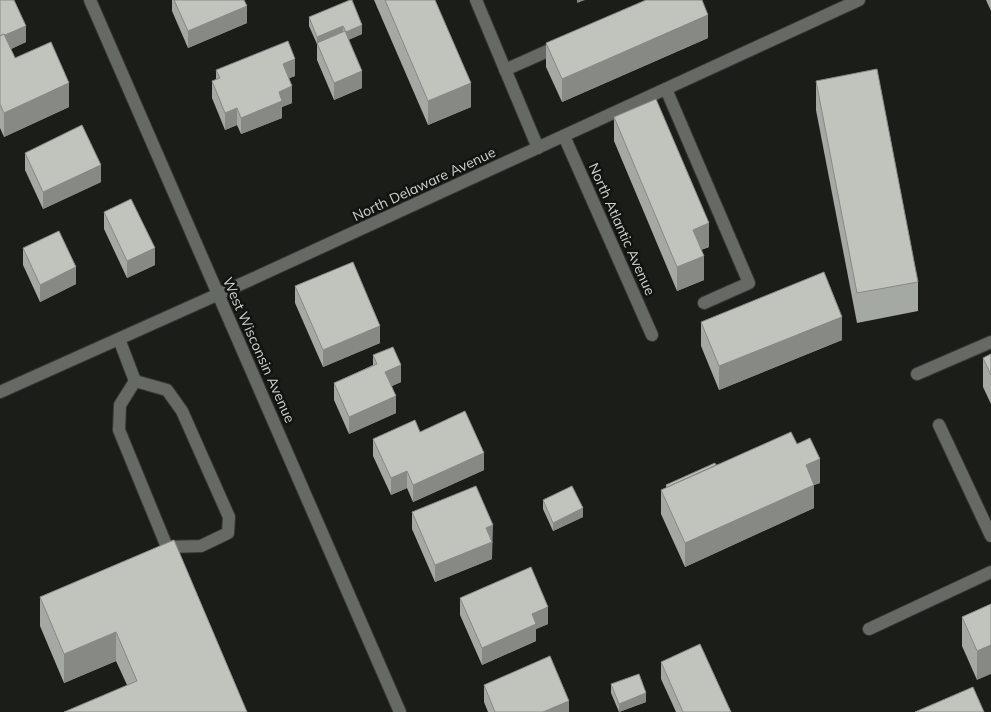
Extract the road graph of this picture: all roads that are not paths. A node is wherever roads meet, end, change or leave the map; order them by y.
1 (90, 0) edge
2 (476, 0) edge
3 (858, 0) edge
4 (576, 39) edge
5 (505, 70) junction
6 (666, 89) junction
7 (564, 136) junction
8 (538, 148) junction
9 (218, 295) junction
10 (704, 303) dead end
11 (652, 335) dead end
12 (119, 339) junction
13 (991, 342) edge
14 (918, 374) dead end
15 (136, 381) junction
16 (0, 392) edge
17 (939, 425) dead end
18 (991, 536) edge
19 (991, 572) edge
20 (869, 629) dead end
21 (400, 712) edge

1 - 9 street, West Wisconsin Avenue
2 - 5 street
3 - 6 street, North Delaware Avenue
4 - 5 street
5 - 8 street
6 - 7 street, North Delaware Avenue
6 - 10 street
7 - 8 street, North Delaware Avenue
7 - 11 street, North Atlantic Avenue
8 - 9 street, North Delaware Avenue
9 - 12 street, North Delaware Avenue
9 - 21 street, West Wisconsin Avenue
12 - 15 street
12 - 16 street, North Delaware Avenue
13 - 14 street
15 - 15 street
17 - 18 street
19 - 20 street

